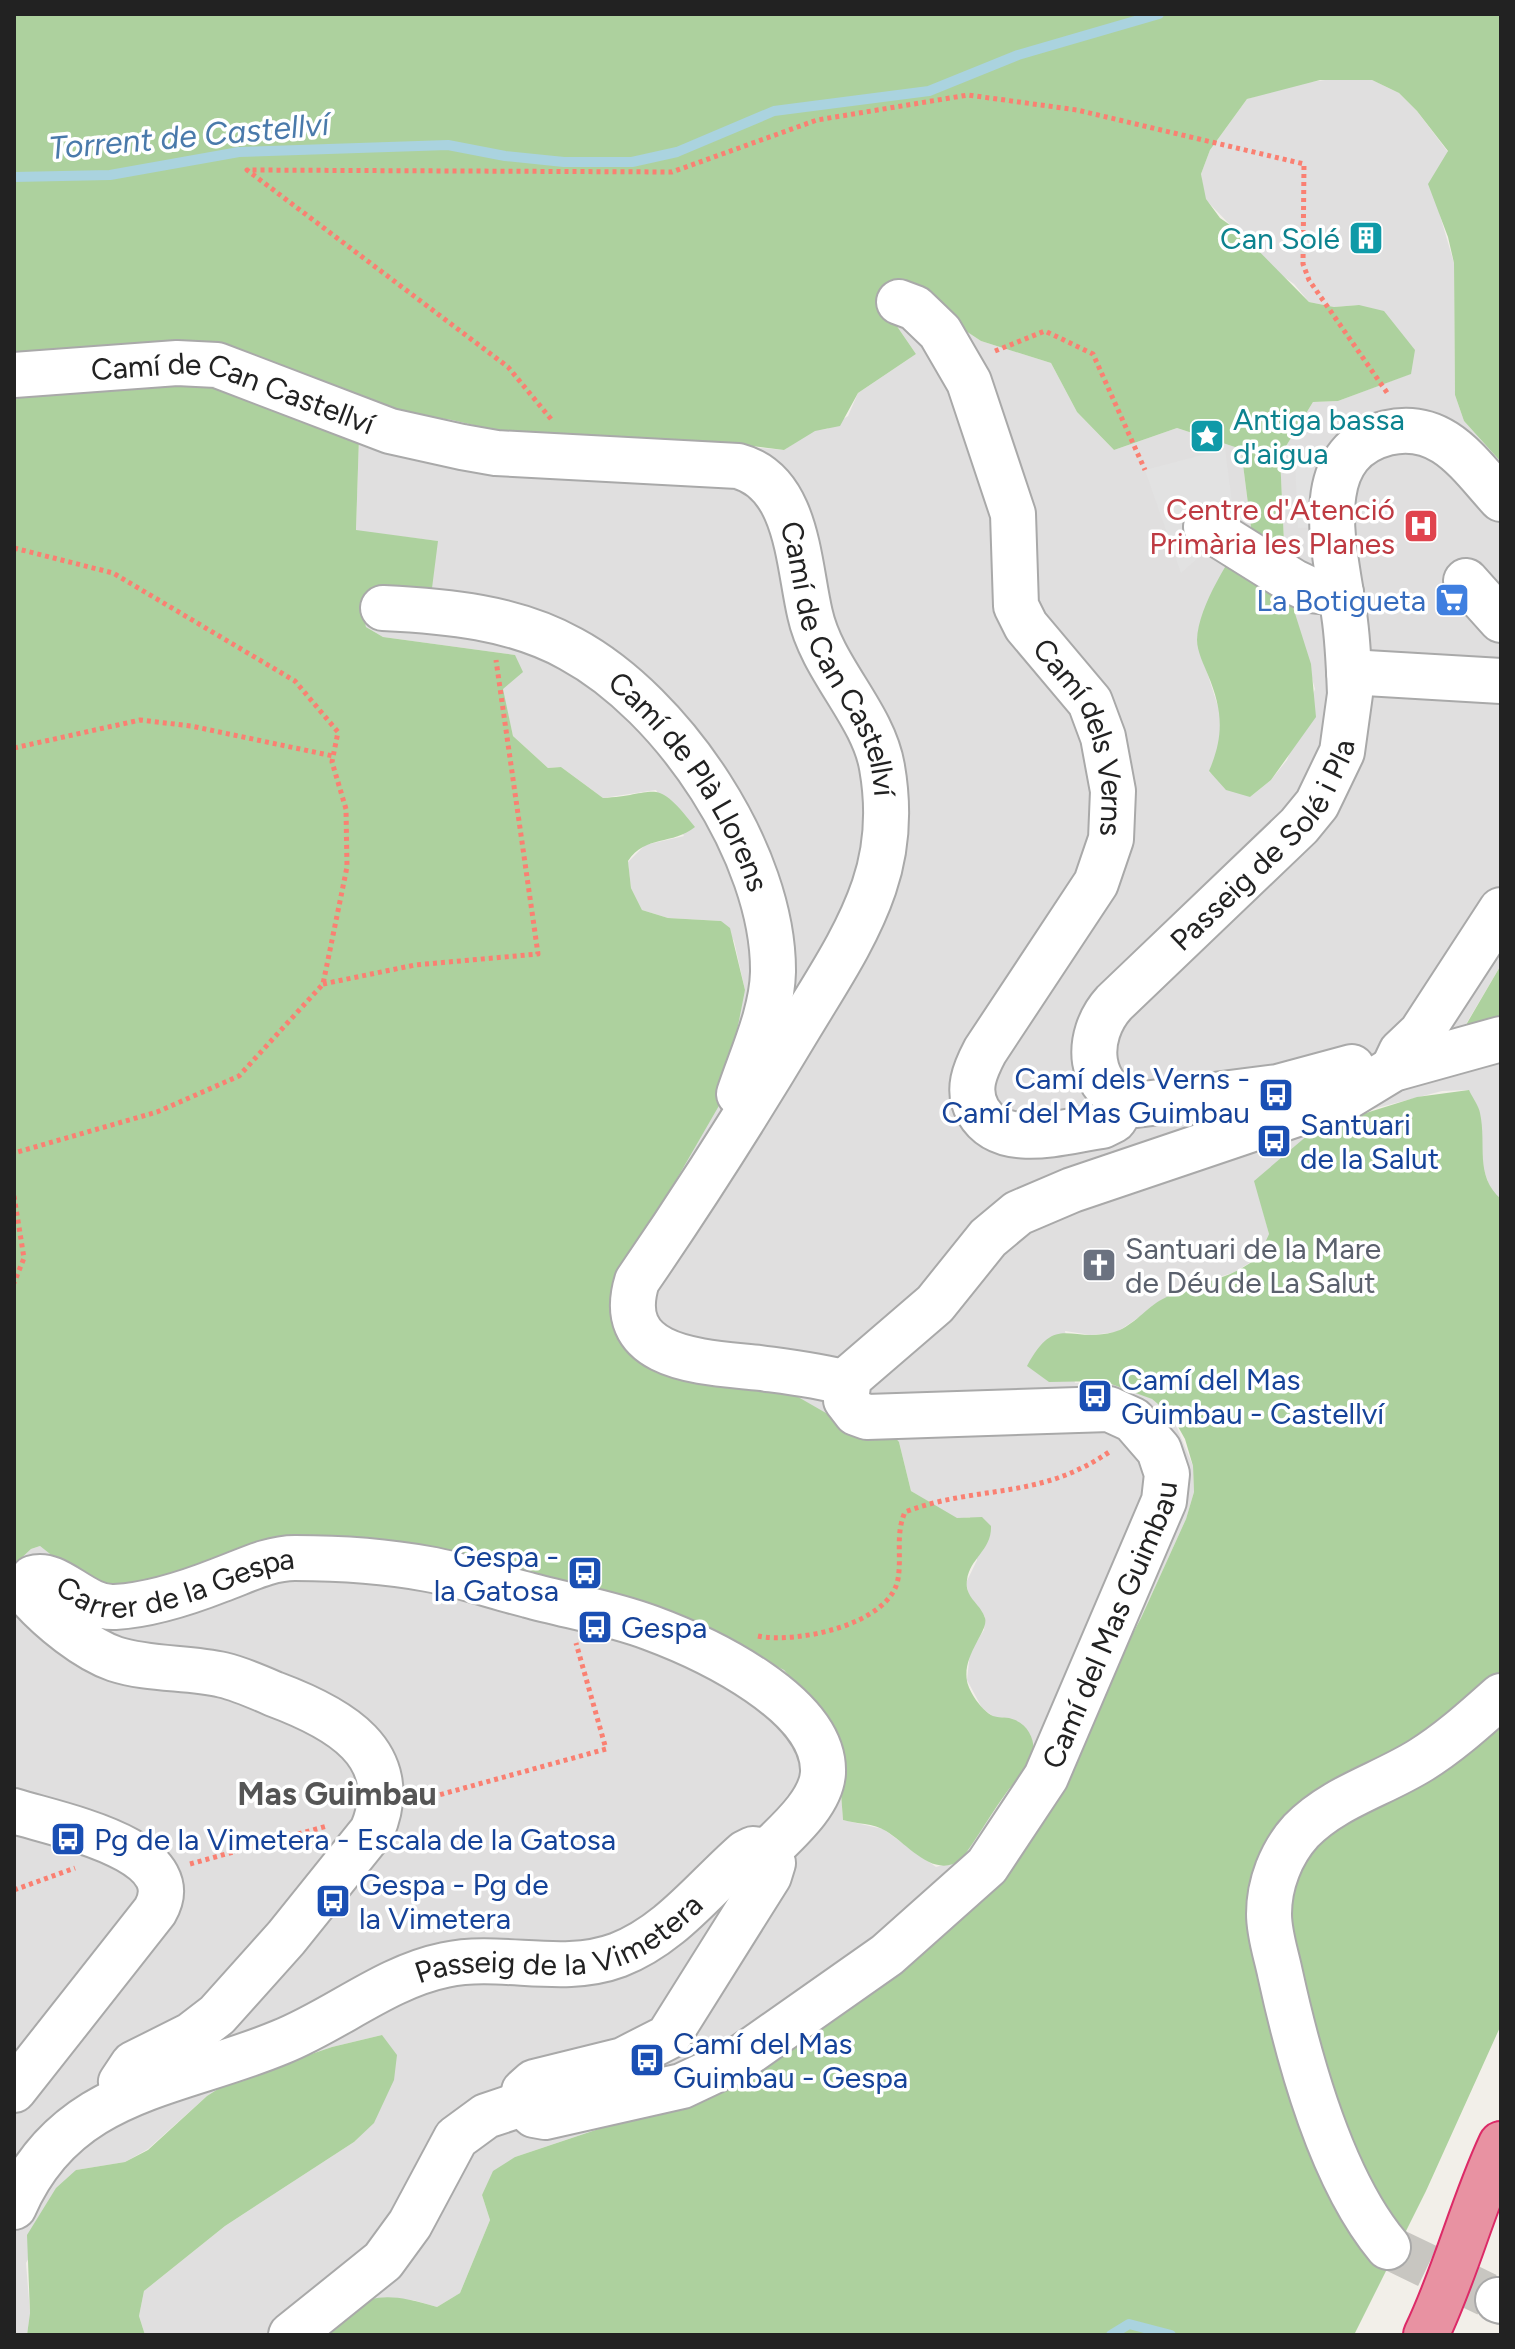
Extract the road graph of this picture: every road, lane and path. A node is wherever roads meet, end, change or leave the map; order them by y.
1 (899, 302) dead end
2 (961, 365) junction
3 (14, 375) edge
4 (1414, 431) junction
5 (581, 457) junction
6 (1145, 470) dead end
7 (1501, 499) edge
8 (1206, 527) dead end
9 (14, 548) edge
10 (1466, 581) dead end
11 (1341, 593) junction
12 (383, 608) dead end
13 (490, 620) junction
14 (1501, 620) edge
15 (1349, 672) junction
16 (1501, 681) edge
17 (14, 748) edge
18 (333, 756) junction
19 (1501, 910) edge
20 (323, 984) junction
21 (1501, 1039) edge
22 (1393, 1069) junction
23 (1125, 1103) junction
24 (739, 1130) junction
25 (14, 1153) edge
26 (14, 1196) edge
27 (14, 1283) edge
28 (846, 1383) junction
29 (1141, 1428) junction
30 (566, 1605) junction
31 (748, 1633) dead end
32 (1501, 1696) edge
33 (14, 1811) edge
34 (380, 1812) junction
35 (768, 1851) junction
36 (158, 1873) junction
37 (14, 2090) edge
38 (126, 2094) junction
39 (522, 2104) junction
40 (1501, 2144) edge
41 (14, 2207) edge
42 (1501, 2221) edge
43 (1388, 2247) tunnel mouth
44 (1447, 2292) junction
45 (291, 2335) edge
46 (1426, 2335) edge

1 - 2 street, Camí dels Verns
2 - 6 path
2 - 23 street, Camí dels Verns
3 - 5 street, Camí de Can Castellví
4 - 5 path
4 - 7 street
4 - 11 street, Passeig de Solé i Pla
5 - 24 street, Camí de Can Castellví
8 - 11 street
9 - 18 path
10 - 14 street
11 - 15 street, Passeig de Solé i Pla
12 - 13 street, Camí de Plà Llorens
13 - 20 path
13 - 24 street, Camí de Plà Llorens
15 - 16 street
15 - 23 street, Passeig de Solé i Pla
17 - 18 path
18 - 20 path
19 - 22 street
20 - 25 path
21 - 22 street
22 - 23 street
22 - 28 street
24 - 28 street, Camí de Can Castellví
26 - 27 path
28 - 29 street, Camí del Mas Guimbau
29 - 31 path
29 - 39 street, Camí del Mas Guimbau
30 - 34 path
30 - 34 street, Carrer de la Gespa
30 - 35 street, Carrer de la Gespa
32 - 43 street
33 - 36 street
34 - 36 path
34 - 38 street
35 - 38 street, Passeig de la Vimetera
35 - 39 street, Passeig de la Vimetera
36 - 37 street
38 - 41 street, Passeig de la Vimetera
39 - 45 street
40 - 44 highway
42 - 44 highway
44 - 46 highway

